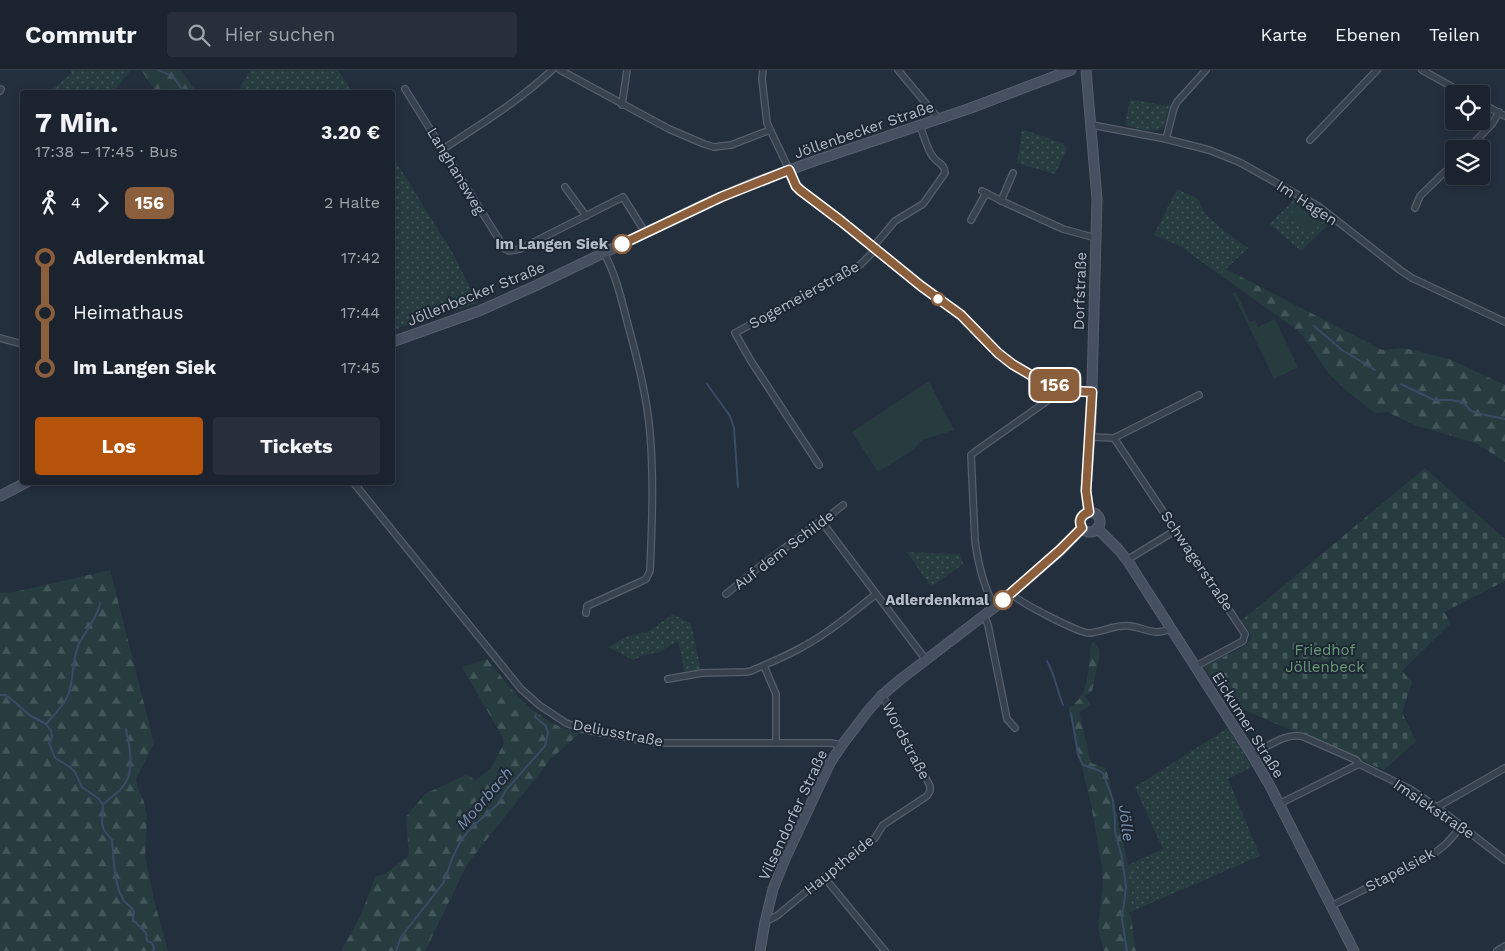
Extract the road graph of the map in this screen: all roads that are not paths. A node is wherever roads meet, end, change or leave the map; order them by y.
1 (552, 70) edge
2 (560, 70) edge
3 (627, 70) edge
4 (763, 70) edge
5 (898, 70) edge
6 (1071, 70) edge
7 (1086, 70) edge
8 (1206, 70) edge
9 (1377, 70) edge
10 (1422, 70) edge
11 (1449, 85) edge
12 (405, 89) dead end
13 (622, 104) junction
14 (1490, 108) edge
15 (1502, 114) edge
16 (939, 119) junction
17 (920, 125) junction
18 (1092, 125) junction
19 (770, 130) junction
20 (1166, 139) junction
21 (1310, 140) dead end
22 (1477, 140) edge
23 (443, 149) junction
24 (789, 170) junction
25 (1445, 172) edge
26 (1013, 173) dead end
27 (565, 188) dead end
28 (1001, 201) junction
29 (1415, 208) dead end
30 (586, 216) junction
31 (971, 220) dead end
32 (645, 232) junction
33 (1096, 238) junction
34 (874, 248) junction
35 (604, 253) junction
36 (1505, 322) edge
37 (0, 338) edge
38 (395, 341) edge
39 (20, 343) edge
40 (1060, 387) junction
41 (1092, 392) junction
42 (1199, 396) dead end
43 (1090, 437) junction
44 (1114, 438) junction
45 (819, 465) dead end
46 (21, 485) edge
47 (355, 485) edge
48 (0, 496) edge
49 (843, 505) dead end
50 (1089, 512) junction
51 (822, 522) junction
52 (1082, 528) junction
53 (1097, 528) junction
54 (1176, 530) junction
55 (1127, 560) junction
56 (1011, 593) junction
57 (726, 594) dead end
58 (876, 594) junction
59 (995, 607) junction
60 (586, 613) dead end
61 (984, 615) junction
62 (1171, 628) junction
63 (926, 660) junction
64 (764, 666) junction
65 (1196, 666) junction
66 (668, 679) dead end
67 (882, 696) junction
68 (1015, 728) dead end
69 (776, 743) junction
70 (842, 745) junction
71 (1252, 755) junction
72 (1359, 764) junction
73 (1505, 768) edge
74 (930, 786) joint
75 (1279, 804) junction
76 (1437, 807) junction
77 (1462, 826) junction
78 (1505, 860) edge
79 (824, 877) junction
80 (1331, 906) junction
81 (765, 922) junction
82 (1505, 946) edge
83 (760, 951) edge
84 (885, 951) edge
85 (1354, 951) edge
86 (1497, 951) edge

1 - 23 street
2 - 13 street
3 - 13 street
4 - 19 street
5 - 16 street
6 - 16 main road, Jöllenbecker Straße
7 - 18 main road, Dorfstraße
8 - 20 street
9 - 21 street
10 - 11 street
12 - 23 street, Langhansweg
13 - 19 street
14 - 15 street
15 - 22 street
16 - 17 main road, Jöllenbecker Straße
17 - 24 main road, Jöllenbecker Straße
17 - 34 street
18 - 20 street, Im Hagen
18 - 33 main road, Dorfstraße
19 - 24 street
20 - 36 street, Im Hagen
23 - 30 street, Langhansweg
24 - 32 main road, Jöllenbecker Straße
24 - 34 street
25 - 29 street
26 - 28 street
27 - 30 street
28 - 31 street
28 - 33 street
30 - 32 street
32 - 35 main road, Jöllenbecker Straße
33 - 41 main road, Dorfstraße
34 - 40 street
34 - 45 street, Sogemeierstraße
35 - 38 main road, Jöllenbecker Straße
35 - 60 street
37 - 39 street
40 - 41 street
40 - 59 street
41 - 43 main road, Dorfstraße
42 - 44 street
43 - 44 street
43 - 50 main road, Dorfstraße
44 - 54 street, Schwagerstraße
46 - 48 main road
47 - 69 street, Deliusstraße
49 - 51 street, Auf dem Schilde
50 - 52 main road
50 - 53 main road
51 - 57 street, Auf dem Schilde
51 - 58 street
52 - 53 main road
52 - 56 main road, Vilsendorfer Straße
53 - 55 main road, Eickumer Straße
54 - 55 street
54 - 65 street, Schwagerstraße
55 - 62 main road, Eickumer Straße
56 - 59 main road, Vilsendorfer Straße
56 - 62 street
58 - 63 street
58 - 64 street
59 - 61 main road, Vilsendorfer Straße
61 - 63 main road, Vilsendorfer Straße
61 - 68 street
62 - 65 main road, Eickumer Straße
63 - 67 main road, Vilsendorfer Straße
64 - 66 street
64 - 69 street
65 - 71 main road, Eickumer Straße
67 - 70 main road, Vilsendorfer Straße
67 - 74 street, Wordstraße
69 - 70 street, Deliusstraße
70 - 81 main road, Vilsendorfer Straße
71 - 72 street, Imsiekstraße
71 - 75 main road, Eickumer Straße
72 - 75 street
72 - 76 street, Imsiekstraße
73 - 76 street
74 - 79 street, Hauptheide
75 - 80 main road, Eickumer Straße
76 - 77 street, Imsiekstraße
77 - 78 street, Imsiekstraße
77 - 80 street, Stapelsiek
79 - 81 street, Hauptheide
79 - 84 street
80 - 85 main road, Eickumer Straße
81 - 83 main road, Vilsendorfer Straße
82 - 86 street

